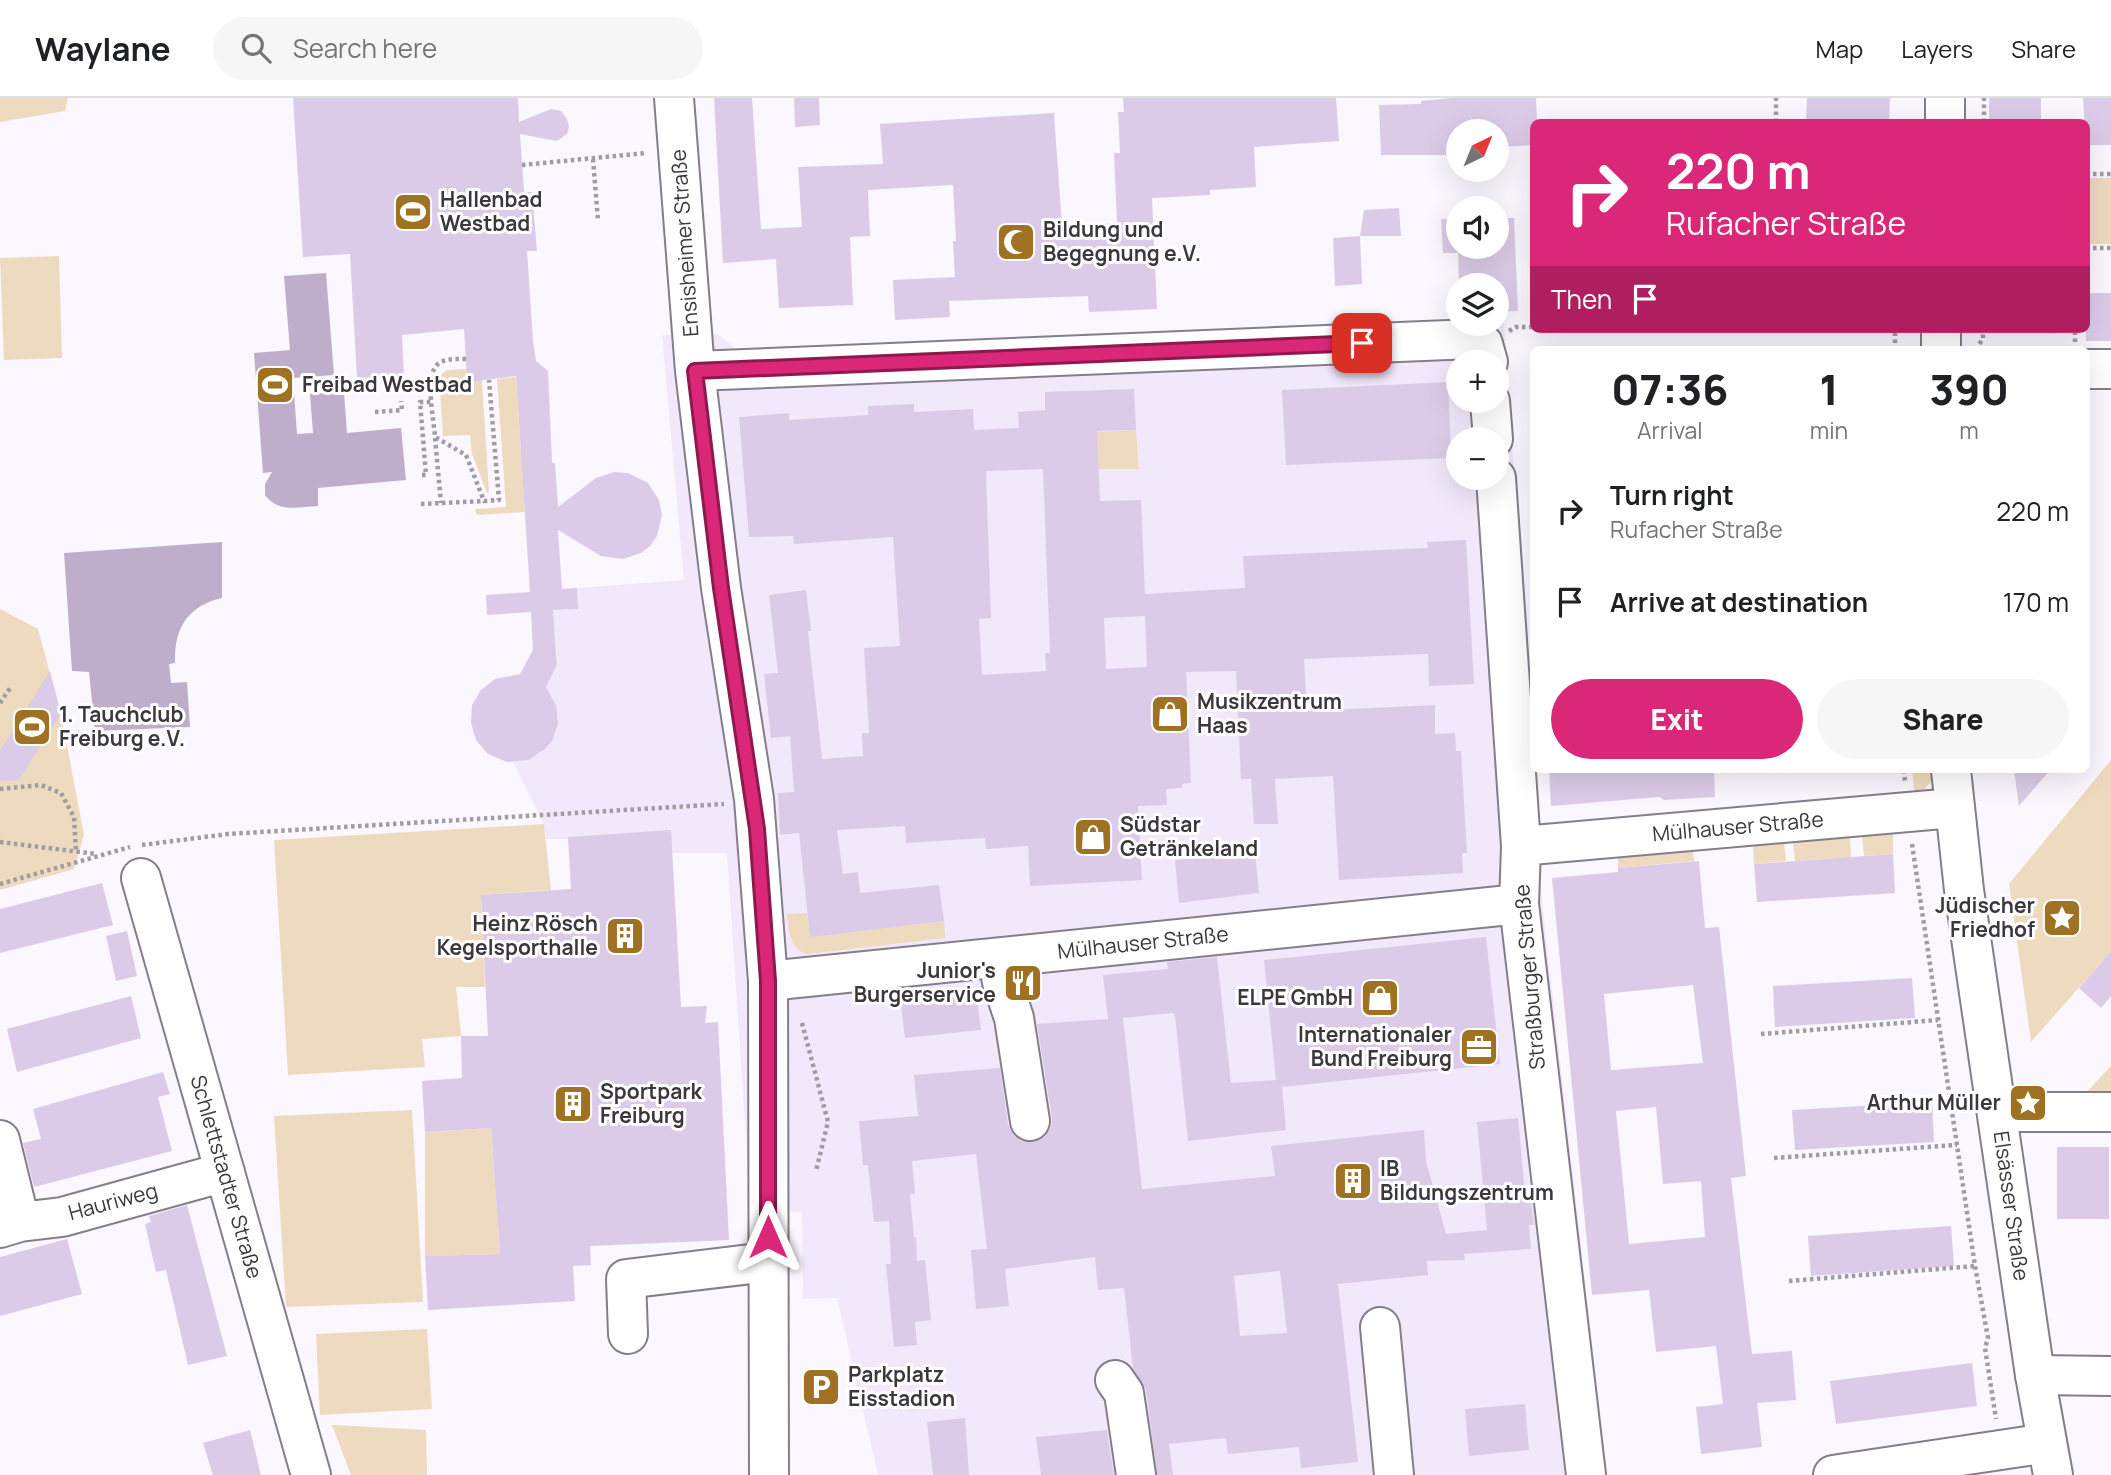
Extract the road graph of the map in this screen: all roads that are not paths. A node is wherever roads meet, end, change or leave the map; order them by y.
1 (674, 98) edge
2 (1945, 98) edge
3 (1945, 119) edge
4 (1483, 350) edge
5 (2090, 369) edge
6 (2111, 369) edge
7 (695, 371) junction
8 (1497, 490) edge
9 (1951, 773) edge
10 (1954, 808) junction
11 (1521, 846) junction
12 (141, 878) dead end
13 (1519, 904) junction
14 (998, 958) junction
15 (779, 980) junction
16 (1997, 1112) junction
17 (2111, 1112) edge
18 (1030, 1121) dead end
19 (0, 1140) edge
20 (225, 1172) junction
21 (10, 1225) edge
22 (768, 1262) junction
23 (1380, 1327) dead end
24 (628, 1334) dead end
25 (2035, 1375) junction
26 (2111, 1377) edge
27 (1115, 1380) dead end
28 (2050, 1459) edge
29 (2003, 1462) edge
30 (311, 1475) edge
31 (769, 1475) edge
32 (1136, 1475) edge
33 (1394, 1475) edge
34 (1586, 1475) edge
35 (1833, 1475) edge

1 - 7 street, Ensisheimer Straße
2 - 3 street
4 - 7 street
5 - 6 street
7 - 15 street, Ensisheimer Straße
8 - 11 street, Straßburger Straße
9 - 10 street, Elsässer Straße
10 - 11 street, Mülhauser Straße
10 - 16 street, Elsässer Straße
11 - 13 street, Straßburger Straße
12 - 20 street, Schlettstadter Straße
13 - 14 street, Mülhauser Straße
13 - 34 street, Straßburger Straße
14 - 15 street, Mülhauser Straße
14 - 18 street
15 - 22 street, Ensisheimer Straße
16 - 17 street
16 - 25 street, Elsässer Straße
19 - 21 street
20 - 21 street, Hauriweg
20 - 30 street, Schlettstadter Straße
22 - 24 street
22 - 31 street, Ensisheimer Straße
23 - 33 street
25 - 26 street
25 - 28 street, Elsässer Straße
27 - 32 street
28 - 29 street
29 - 35 street

